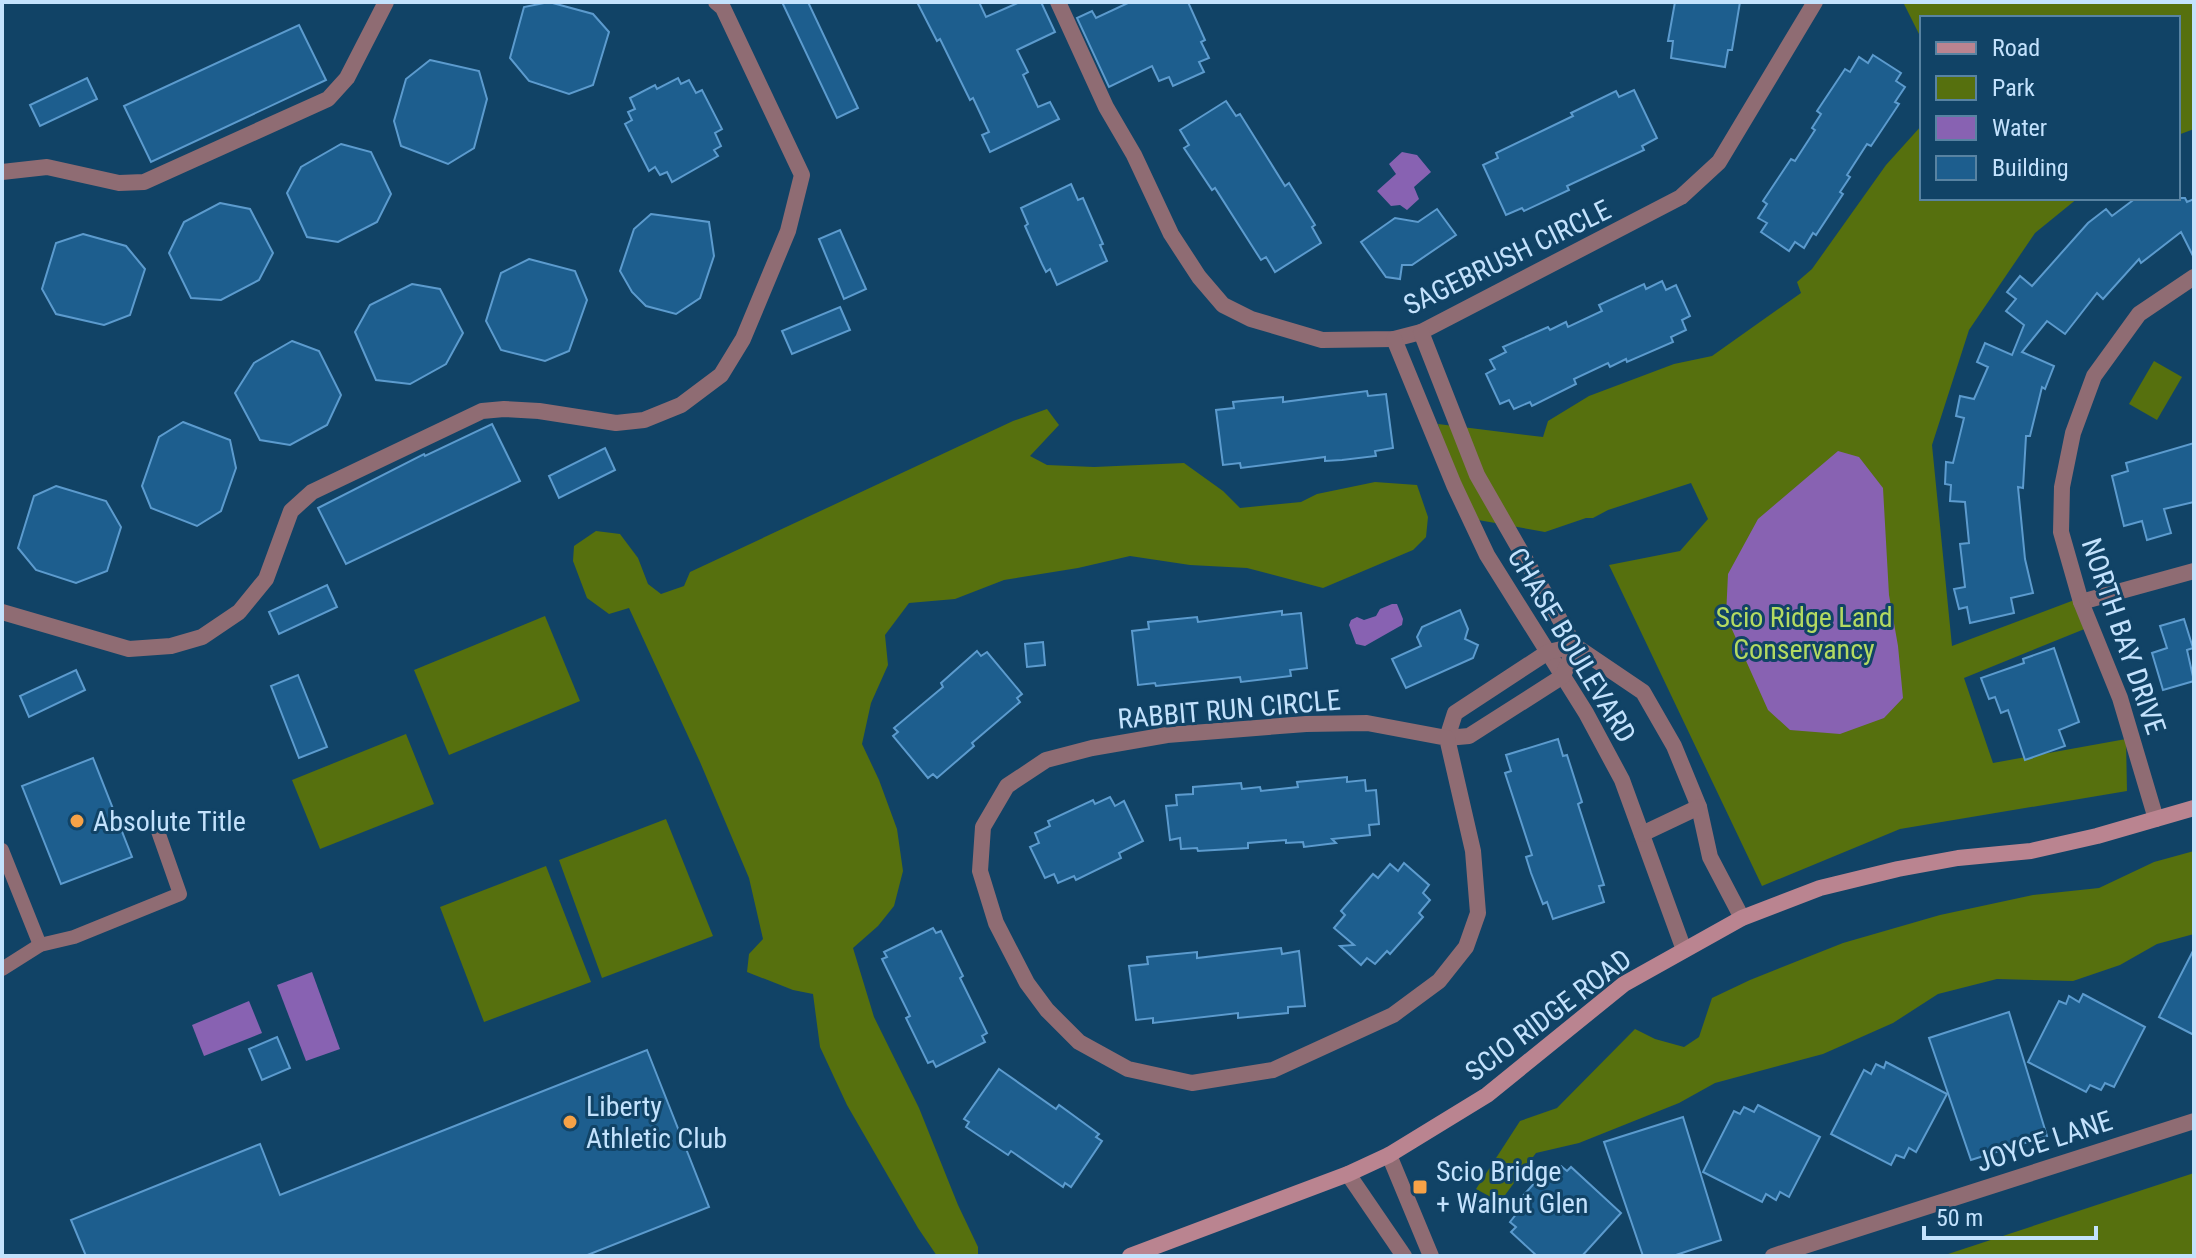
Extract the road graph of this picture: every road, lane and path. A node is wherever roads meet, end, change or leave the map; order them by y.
1 (386, 2) edge
2 (716, 2) edge
3 (1058, 2) edge
4 (1815, 2) edge
5 (2, 172) edge
6 (2194, 277) edge
7 (1421, 332) junction
8 (1394, 339) junction
9 (1477, 475) junction
10 (1454, 485) junction
11 (2194, 571) edge
12 (2081, 602) junction
13 (2, 612) edge
14 (1575, 646) junction
15 (1548, 652) junction
16 (1563, 676) junction
17 (1447, 738) junction
18 (1699, 807) junction
19 (2194, 808) edge
20 (2156, 819) junction
21 (154, 820) dead end
22 (1642, 834) junction
23 (2, 850) edge
24 (1742, 918) junction
25 (40, 945) junction
26 (1684, 950) junction
27 (2, 969) edge
28 (2194, 1121) edge
29 (1389, 1155) junction
30 (1348, 1174) junction
31 (1130, 1256) edge
32 (1404, 1256) edge
33 (1431, 1256) edge
34 (1773, 1256) edge

1 - 5 street
2 - 13 street
3 - 8 street, SAGEBRUSH CIRCLE
4 - 7 street, SAGEBRUSH CIRCLE
6 - 12 street, NORTH BAY DRIVE
7 - 8 street, SAGEBRUSH CIRCLE
7 - 9 street, CHASE BOULEVARD
8 - 10 street, CHASE BOULEVARD
9 - 10 street
9 - 14 street, CHASE BOULEVARD
10 - 15 street, CHASE BOULEVARD
11 - 12 street
12 - 20 street, NORTH BAY DRIVE
14 - 15 street
14 - 16 street
14 - 18 street, CHASE BOULEVARD
15 - 16 street, CHASE BOULEVARD
15 - 17 street
16 - 17 street, RABBIT RUN CIRCLE
16 - 22 street, CHASE BOULEVARD
17 - 17 street, RABBIT RUN CIRCLE
18 - 22 street
18 - 24 street, CHASE BOULEVARD
19 - 20 street, SCIO RIDGE ROAD
20 - 24 street, SCIO RIDGE ROAD
21 - 25 lane
22 - 26 street, CHASE BOULEVARD
23 - 25 lane
24 - 26 street, SCIO RIDGE ROAD
25 - 27 lane
26 - 29 street, SCIO RIDGE ROAD
28 - 34 street, JOYCE LANE
29 - 30 street, SCIO RIDGE ROAD
29 - 33 street
30 - 31 street, SCIO RIDGE ROAD
30 - 32 street

